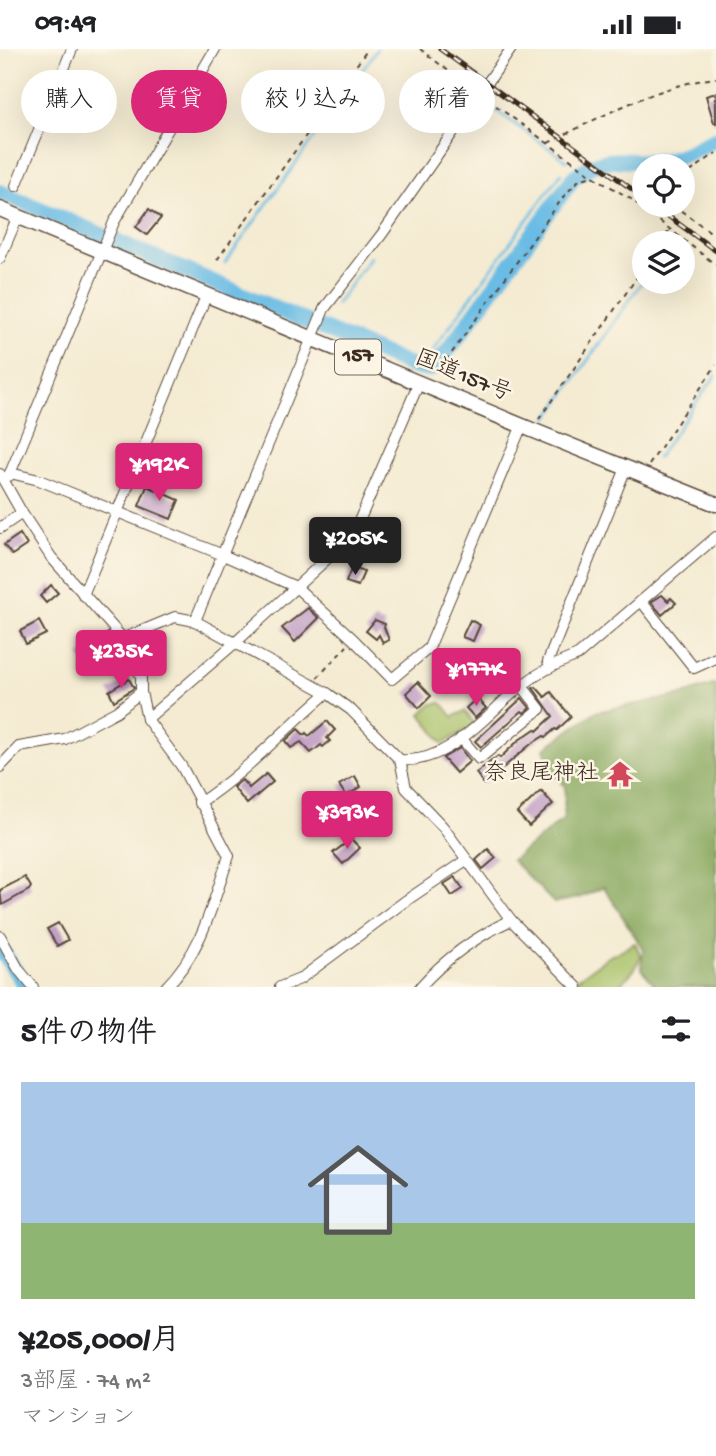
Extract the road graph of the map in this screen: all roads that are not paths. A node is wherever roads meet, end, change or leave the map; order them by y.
1 (72, 49) edge
2 (215, 49) edge
3 (511, 49) edge
4 (16, 187) dead end
5 (0, 209) edge
6 (18, 216) junction
7 (101, 251) junction
8 (0, 258) edge
9 (206, 294) junction
10 (314, 335) junction
11 (419, 383) junction
12 (527, 428) junction
13 (626, 468) junction
14 (5, 474) edge
15 (716, 504) edge
16 (117, 512) junction
17 (22, 513) junction
18 (0, 528) edge
19 (716, 537) edge
20 (223, 555) junction
21 (296, 587) junction
22 (83, 595) junction
23 (641, 601) junction
24 (195, 621) junction
25 (122, 639) junction
26 (236, 642) junction
27 (716, 658) edge
28 (550, 666) junction
29 (522, 686) junction
30 (141, 692) junction
31 (327, 693) junction
32 (147, 719) junction
33 (461, 738) junction
34 (400, 760) junction
35 (0, 767) edge
36 (199, 803) junction
37 (466, 860) junction
38 (511, 920) junction
39 (0, 936) edge
40 (33, 987) edge
41 (166, 987) edge
42 (280, 987) edge
43 (420, 987) edge
44 (577, 987) edge

1 - 4 street
2 - 7 street
3 - 10 street
5 - 6 highway, 国道157号 / 157
6 - 7 highway, 国道157号 / 157
6 - 8 street
7 - 9 highway, 国道157号 / 157
7 - 14 street
9 - 10 highway, 国道157号 / 157
9 - 16 street
10 - 11 highway, 国道157号 / 157
10 - 20 street
11 - 12 highway, 国道157号 / 157
11 - 21 street
12 - 13 highway, 国道157号 / 157
12 - 21 street
13 - 15 highway, 国道157号 / 157
13 - 28 street
14 - 16 street
14 - 17 street
16 - 20 street
16 - 22 street
17 - 18 street
17 - 22 street
19 - 23 street
20 - 21 street
20 - 24 street
21 - 26 street
22 - 25 street
23 - 27 street
23 - 28 street
24 - 25 street
24 - 26 street
25 - 30 street
26 - 31 street
26 - 32 street
28 - 29 street
29 - 33 street
29 - 33 street
30 - 32 street
30 - 35 street
31 - 34 street
31 - 36 street
32 - 36 street
33 - 34 street
34 - 37 street
36 - 41 street
37 - 38 street
37 - 42 street
38 - 43 street
38 - 44 street
39 - 40 street

